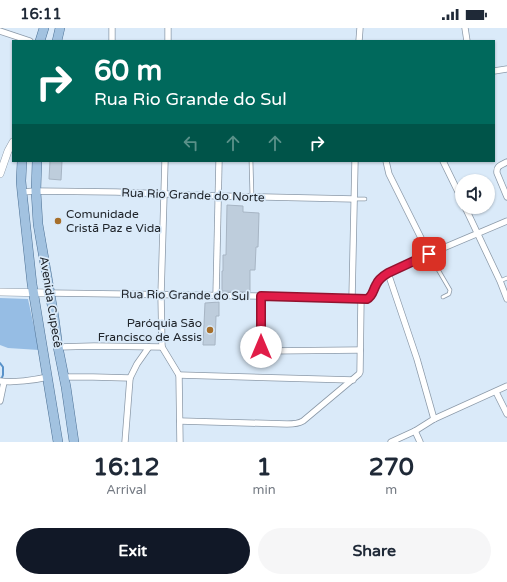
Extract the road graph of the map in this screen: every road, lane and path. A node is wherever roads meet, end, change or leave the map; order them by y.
1 (44, 28) edge
2 (60, 28) edge
3 (112, 28) edge
4 (168, 28) edge
5 (360, 28) edge
6 (465, 28) edge
7 (0, 31) edge
8 (27, 40) edge
9 (40, 40) edge
10 (57, 40) edge
11 (112, 40) edge
12 (168, 40) edge
13 (359, 40) edge
14 (467, 40) edge
15 (507, 69) edge
16 (495, 71) edge
17 (12, 144) edge
18 (22, 162) edge
19 (37, 162) edge
20 (164, 162) edge
21 (219, 162) edge
22 (252, 162) edge
23 (355, 162) edge
24 (386, 162) edge
25 (443, 162) edge
26 (507, 162) edge
27 (0, 174) edge
28 (455, 186) edge
29 (36, 191) junction
30 (22, 192) junction
31 (163, 194) junction
32 (218, 196) junction
33 (252, 197) junction
34 (507, 197) edge
35 (354, 199) junction
36 (365, 199) dead end
37 (469, 214) edge
38 (507, 221) edge
39 (478, 233) junction
40 (429, 254) junction
41 (388, 273) junction
42 (507, 278) edge
43 (500, 281) junction
44 (0, 292) edge
45 (34, 293) junction
46 (50, 293) junction
47 (161, 295) junction
48 (216, 296) junction
49 (261, 296) junction
50 (443, 297) dead end
51 (352, 298) junction
52 (361, 299) junction
53 (507, 299) edge
54 (58, 347) junction
55 (148, 347) junction
56 (162, 347) junction
57 (360, 350) junction
58 (180, 375) junction
59 (48, 377) junction
60 (64, 377) junction
61 (130, 378) junction
62 (353, 380) junction
63 (2, 381) edge
64 (507, 386) edge
65 (496, 392) junction
66 (0, 401) edge
67 (507, 414) edge
68 (434, 420) junction
69 (180, 421) junction
70 (415, 431) junction
71 (58, 442) edge
72 (74, 442) edge
73 (125, 442) edge
74 (180, 442) edge
75 (391, 442) edge
76 (420, 442) edge

1 - 9 main road
2 - 10 main road
3 - 11 street
4 - 12 street
5 - 13 street
6 - 14 street
7 - 8 street
15 - 16 street
17 - 27 street
18 - 30 main road, Avenida Cupecê
19 - 29 main road, Avenida Cupecê
20 - 31 street
21 - 32 street
22 - 33 lane
23 - 35 street
24 - 40 street
25 - 28 street
26 - 34 street
29 - 30 street, Rua Rio Grande do Norte
29 - 31 street, Rua Rio Grande do Norte
29 - 46 main road, Avenida Cupecê
30 - 45 main road, Avenida Cupecê
31 - 32 street, Rua Rio Grande do Norte
31 - 47 street
32 - 33 street, Rua Rio Grande do Norte
32 - 48 street
33 - 35 street, Rua Rio Grande do Norte
35 - 36 lane, Rua Rio Grande do Norte
35 - 51 street
37 - 39 street
38 - 39 street
39 - 40 street
39 - 43 street
40 - 41 street
40 - 50 lane
41 - 52 street, Rua Rio Grande do Sul
41 - 68 street
42 - 43 lane
43 - 53 street
44 - 45 street, Rua Rio Grande do Sul
45 - 46 street, Rua Rio Grande do Sul
45 - 59 main road, Avenida Cupecê
46 - 47 street, Rua Rio Grande do Sul
46 - 54 main road, Avenida Cupecê
47 - 48 street, Rua Rio Grande do Sul
47 - 56 street
48 - 49 street, Rua Rio Grande do Sul
49 - 51 street, Rua Rio Grande do Sul
49 - 57 street
51 - 52 street, Rua Rio Grande do Sul
52 - 57 street
54 - 55 street
54 - 60 main road, Avenida Cupecê
55 - 56 street
55 - 61 street
56 - 58 street
57 - 62 street
58 - 62 street
58 - 69 street
59 - 63 street
59 - 71 main road, Avenida Cupecê
60 - 61 street
60 - 72 main road, Avenida Cupecê
61 - 73 street
62 - 69 street
63 - 66 street
64 - 65 street
65 - 67 street
65 - 68 street
68 - 70 street
69 - 74 street
70 - 75 street
70 - 76 street

